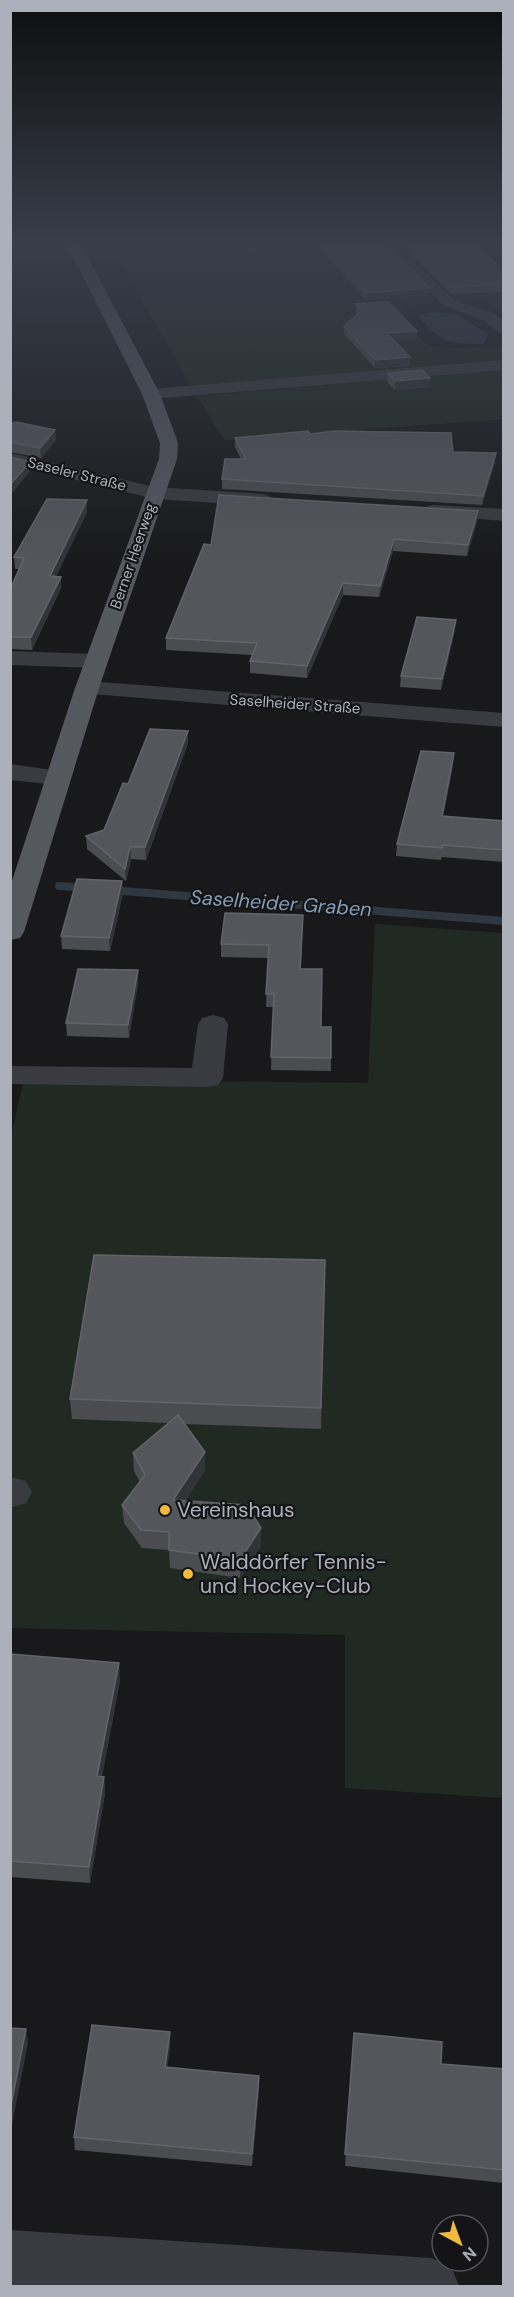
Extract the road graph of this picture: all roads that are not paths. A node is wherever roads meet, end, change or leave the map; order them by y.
1 (130, 353) edge
2 (504, 365) edge
3 (151, 394) junction
4 (10, 458) edge
5 (155, 493) junction
6 (282, 501) edge
7 (410, 509) edge
8 (504, 515) edge
9 (10, 658) edge
10 (96, 661) junction
11 (87, 688) junction
12 (504, 720) edge
13 (10, 772) edge
14 (58, 777) junction
15 (10, 932) edge
16 (213, 1024) dead end
17 (10, 1075) edge
18 (10, 2258) edge
19 (431, 2286) edge

1 - 3 main road, Berner Heerweg
2 - 3 street
3 - 5 main road, Berner Heerweg
4 - 5 street, Saseler Straße
5 - 6 street, Saseler Straße
5 - 10 main road, Berner Heerweg
7 - 8 street
9 - 10 street
10 - 11 main road, Berner Heerweg
11 - 12 street, Saselheider Straße
11 - 14 main road, Berner Heerweg
13 - 14 street
14 - 15 main road, Berner Heerweg
16 - 17 street
18 - 19 street

